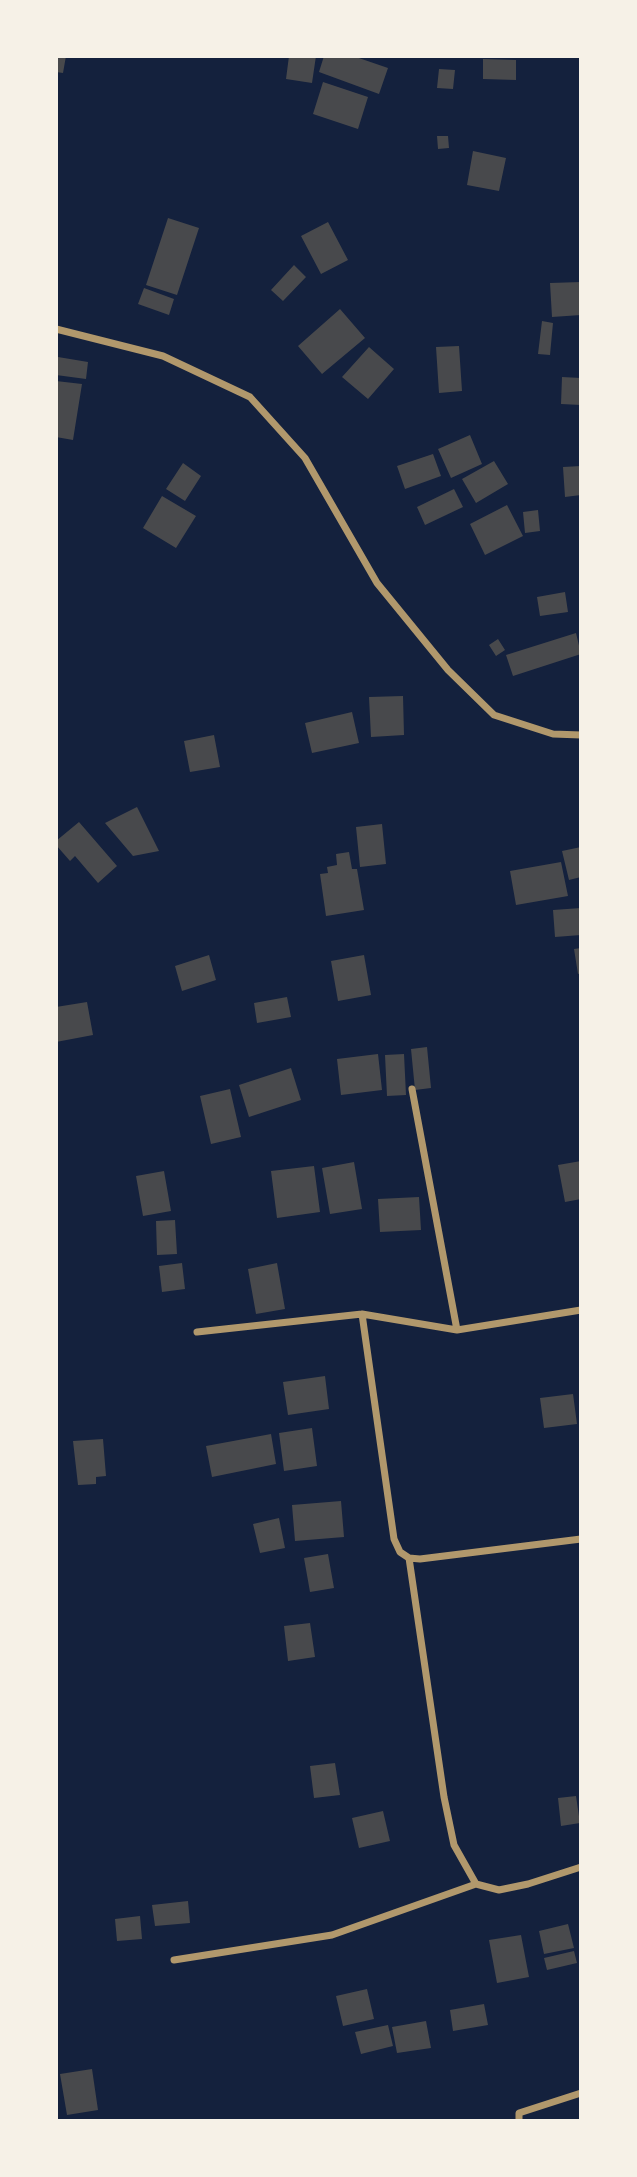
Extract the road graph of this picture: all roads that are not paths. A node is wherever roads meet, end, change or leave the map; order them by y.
1 (56, 329) edge
2 (581, 735) edge
3 (412, 1089) dead end
4 (581, 1310) edge
5 (362, 1314) junction
6 (457, 1330) junction
7 (197, 1332) dead end
8 (581, 1539) edge
9 (409, 1558) junction
10 (581, 1867) edge
11 (476, 1884) junction
12 (174, 1960) dead end
13 (581, 2093) edge
14 (519, 2121) edge

1 - 2 street
3 - 6 street
4 - 6 street
5 - 6 street
5 - 7 street
5 - 9 street
8 - 9 street
9 - 11 street
10 - 11 street
11 - 12 street
13 - 14 street

